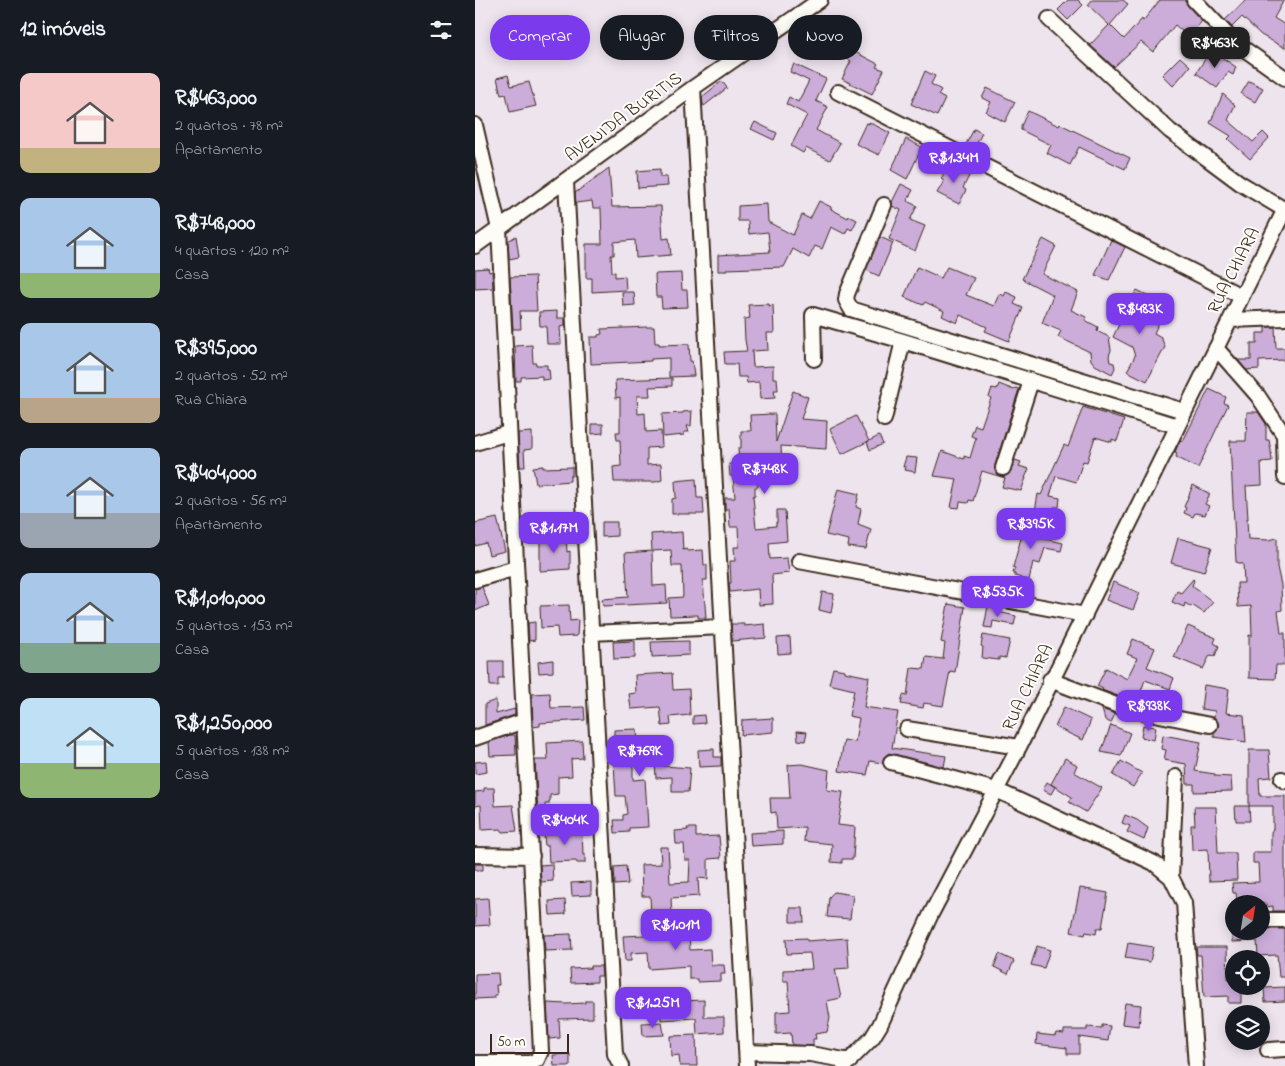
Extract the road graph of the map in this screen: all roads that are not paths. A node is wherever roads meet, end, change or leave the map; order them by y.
1 (820, 0) edge
2 (1194, 0) edge
3 (1049, 19) dead end
4 (1285, 78) edge
5 (693, 88) junction
6 (839, 92) dead end
7 (475, 125) edge
8 (566, 182) junction
9 (884, 205) dead end
10 (1285, 210) edge
11 (499, 229) junction
12 (475, 246) edge
13 (1241, 296) junction
14 (1285, 318) edge
15 (1229, 320) junction
16 (903, 341) junction
17 (1216, 348) junction
18 (813, 358) dead end
19 (1031, 381) junction
20 (1184, 411) junction
21 (885, 419) dead end
22 (1177, 426) junction
23 (508, 433) junction
24 (1284, 435) edge
25 (475, 443) edge
26 (1003, 468) dead end
27 (1285, 477) edge
28 (799, 561) dead end
29 (516, 568) junction
30 (475, 580) edge
31 (1085, 615) junction
32 (723, 627) junction
33 (591, 633) junction
34 (1051, 680) junction
35 (524, 721) junction
36 (1210, 725) dead end
37 (907, 729) dead end
38 (475, 738) edge
39 (1019, 747) junction
40 (891, 762) dead end
41 (1176, 778) dead end
42 (996, 790) junction
43 (475, 855) edge
44 (532, 856) junction
45 (1171, 876) junction
46 (1270, 920) edge
47 (1285, 920) edge
48 (1285, 1049) edge
49 (1270, 1050) edge
50 (747, 1059) edge
51 (475, 1063) edge
52 (847, 1064) edge
53 (621, 1066) edge
54 (1196, 1066) edge

1 - 5 street, AVENIDA BURITIS
2 - 4 street
3 - 10 street
5 - 8 street, AVENIDA BURITIS
5 - 32 street
6 - 13 street
7 - 11 street
8 - 11 street, AVENIDA BURITIS
8 - 33 street
9 - 20 street
10 - 13 street, RUA CHIARA
11 - 12 street, AVENIDA BURITIS
11 - 23 street
13 - 15 street, RUA CHIARA
14 - 15 street
15 - 17 street, RUA CHIARA
16 - 18 street
16 - 19 street
16 - 21 street
17 - 20 street, RUA CHIARA
17 - 24 street
19 - 22 street
19 - 26 street
20 - 22 street, RUA CHIARA
22 - 31 street, RUA CHIARA
23 - 25 street
23 - 29 street
24 - 27 street
28 - 31 street
29 - 30 street
29 - 35 street
31 - 34 street, RUA CHIARA
32 - 33 street
32 - 50 street
33 - 53 street
34 - 36 street
34 - 39 street, RUA CHIARA
35 - 38 street
35 - 44 street
37 - 39 street
39 - 42 street, RUA CHIARA
40 - 42 street
41 - 45 street
42 - 45 street
42 - 52 street, RUA CHIARA
43 - 44 street
44 - 51 street
45 - 54 street
46 - 47 street
48 - 49 street
50 - 52 street

